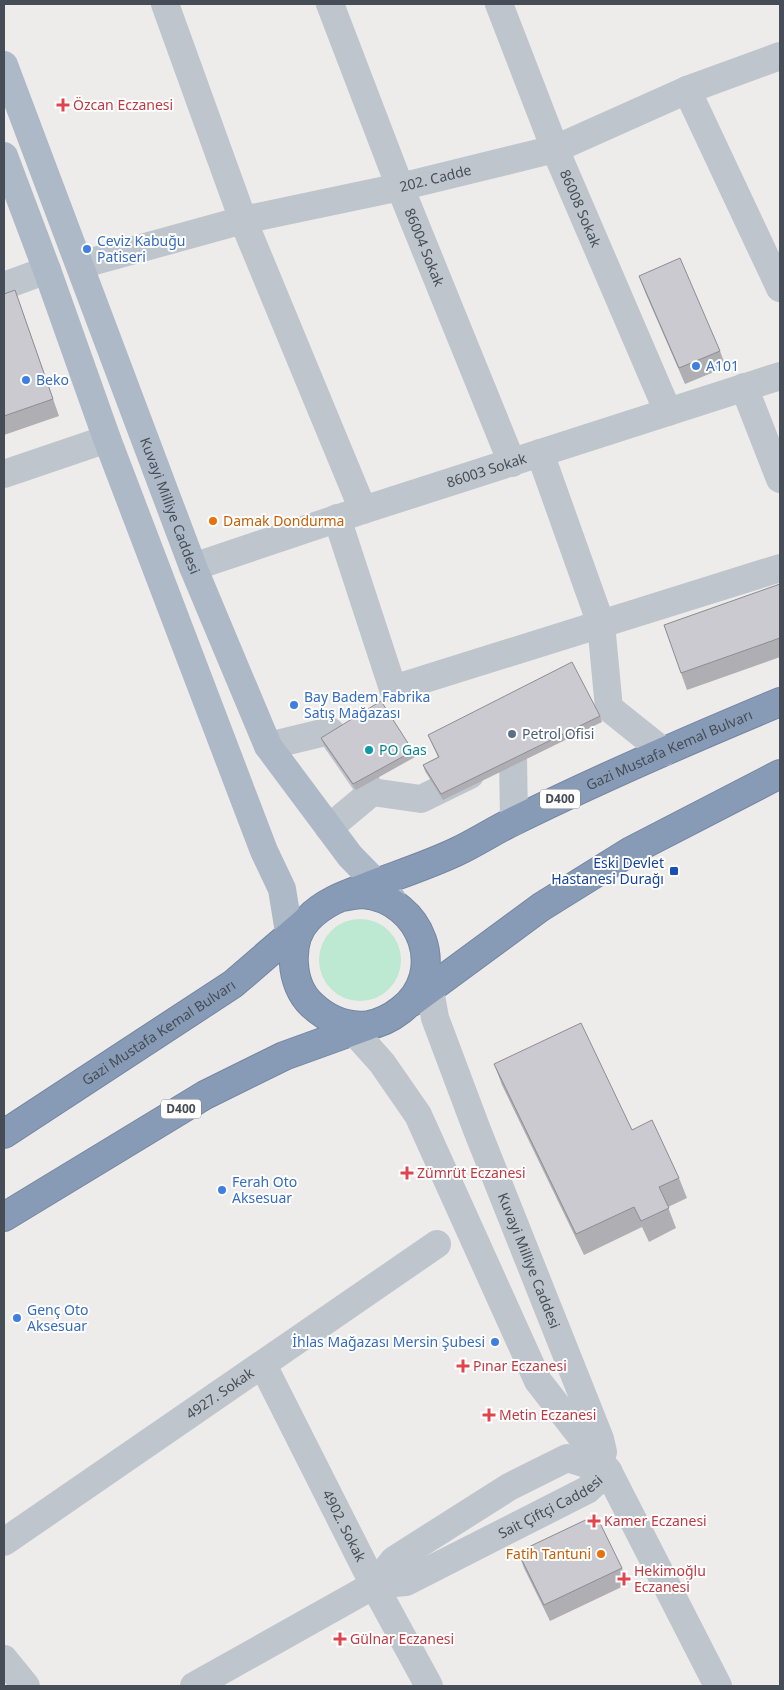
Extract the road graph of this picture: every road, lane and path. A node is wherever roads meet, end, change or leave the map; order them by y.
1 (165, 4) edge
2 (330, 4) edge
3 (499, 4) edge
4 (780, 56) edge
5 (4, 65) edge
6 (688, 90) junction
7 (555, 149) junction
8 (4, 156) edge
9 (400, 187) junction
10 (243, 220) junction
11 (80, 265) junction
12 (47, 270) junction
13 (4, 286) edge
14 (780, 288) edge
15 (780, 376) edge
16 (744, 387) junction
17 (668, 412) junction
18 (107, 439) junction
19 (540, 453) junction
20 (512, 463) junction
21 (4, 474) edge
22 (780, 479) edge
23 (363, 510) junction
24 (338, 518) junction
25 (193, 567) junction
26 (780, 568) edge
27 (601, 624) junction
28 (780, 702) edge
29 (609, 708) junction
30 (583, 721) edge
31 (540, 742) edge
32 (268, 746) junction
33 (664, 752) junction
34 (513, 754) junction
35 (780, 774) edge
36 (372, 792) junction
37 (514, 821) junction
38 (329, 828) junction
39 (376, 883) junction
40 (341, 897) junction
41 (402, 909) junction
42 (298, 929) junction
43 (421, 986) junction
44 (357, 1027) junction
45 (4, 1134) edge
46 (4, 1217) edge
47 (437, 1244) dead end
48 (263, 1365) junction
49 (608, 1470) junction
50 (4, 1542) edge
51 (374, 1585) junction
52 (4, 1659) edge
53 (26, 1686) edge
54 (194, 1686) edge
55 (428, 1686) edge
56 (718, 1686) edge

1 - 10 street
2 - 9 street, 86004 Sokak
3 - 7 street, 86008 Sokak
4 - 6 street, 202. Cadde
5 - 11 main road, Kuvayi Milliye Caddesi
6 - 7 street, 202. Cadde
6 - 14 street
7 - 9 street, 202. Cadde
7 - 17 street, 86008 Sokak
8 - 12 main road
9 - 10 street, 202. Cadde
9 - 20 street, 86004 Sokak
10 - 11 street, 202. Cadde
10 - 23 street
11 - 25 main road, Kuvayi Milliye Caddesi
12 - 13 street
12 - 18 main road
15 - 16 street, 86003 Sokak
16 - 17 street, 86003 Sokak
16 - 22 street
17 - 19 street, 86003 Sokak
18 - 21 street
18 - 42 main road
19 - 20 street, 86003 Sokak
19 - 27 street
20 - 23 street, 86003 Sokak
23 - 24 street, 86003 Sokak
24 - 25 street, 86003 Sokak
24 - 27 street
25 - 32 main road, Kuvayi Milliye Caddesi
26 - 27 street
27 - 29 street
28 - 33 highway, Gazi Mustafa Kemal Bulvarı / D400
29 - 30 street
29 - 33 street
31 - 34 street
32 - 36 street
32 - 38 main road, Kuvayi Milliye Caddesi
33 - 37 highway, Gazi Mustafa Kemal Bulvarı / D400
34 - 36 street
34 - 37 street
35 - 43 highway
36 - 38 street
37 - 39 highway, Gazi Mustafa Kemal Bulvarı / D400
38 - 39 main road, Kuvayi Milliye Caddesi
39 - 40 highway, Gazi Mustafa Kemal Bulvarı / D400
39 - 41 main road, Kuvayi Milliye Caddesi
40 - 41 highway
40 - 42 highway
41 - 43 highway
42 - 44 highway
42 - 45 highway, Gazi Mustafa Kemal Bulvarı
43 - 44 highway
43 - 49 street, Kuvayi Milliye Caddesi
44 - 46 highway, D400
44 - 49 street, Kuvayi Milliye Caddesi
47 - 48 street, 4927. Sokak
48 - 50 street, 4927. Sokak
48 - 51 street, 4902. Sokak
49 - 51 street, Sait Çiftçi Caddesi
49 - 51 street, Sait Çiftçi Caddesi
49 - 56 street, Kuvayi Milliye Caddesi
51 - 54 street, Sait Çiftçi Caddesi
51 - 55 street, 4902. Sokak
52 - 53 street

